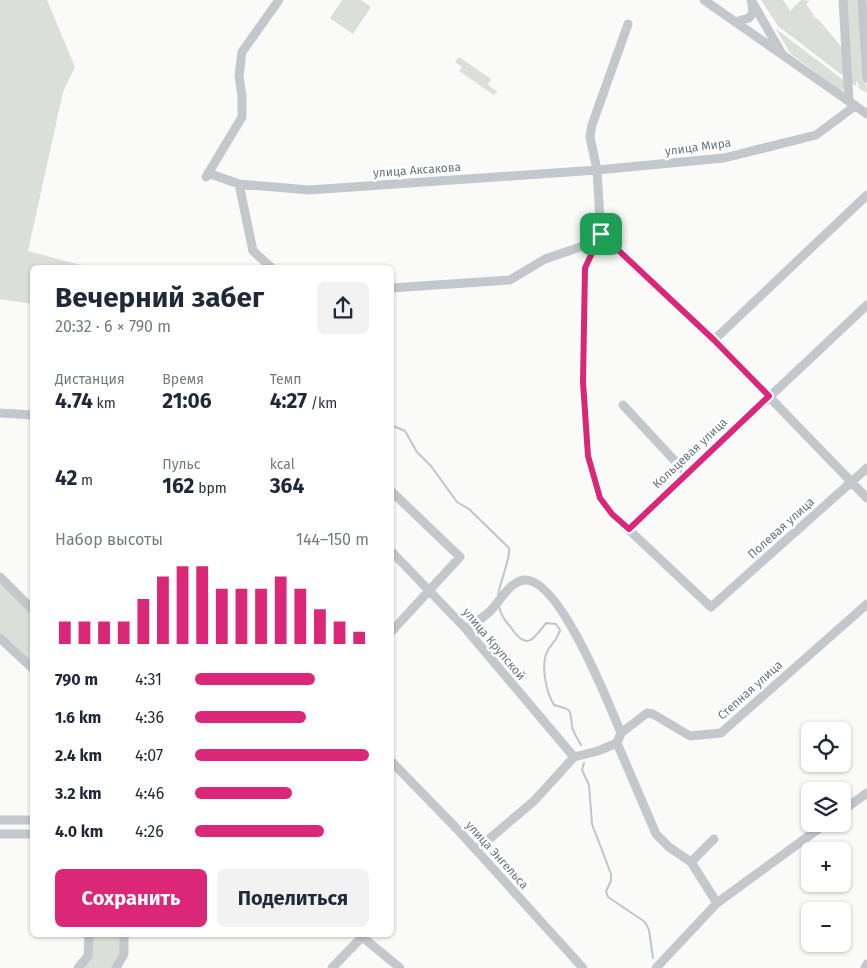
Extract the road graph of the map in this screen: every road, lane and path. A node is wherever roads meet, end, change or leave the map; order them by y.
1 (279, 0) edge
2 (704, 0) edge
3 (843, 0) edge
4 (862, 0) edge
5 (752, 1) edge
6 (735, 22) junction
7 (628, 24) dead end
8 (784, 58) junction
9 (867, 68) edge
10 (867, 78) edge
11 (852, 104) junction
12 (867, 114) edge
13 (597, 170) junction
14 (239, 184) junction
15 (867, 196) edge
16 (600, 238) junction
17 (269, 265) edge
18 (394, 288) edge
19 (867, 305) edge
20 (714, 340) junction
21 (769, 396) junction
22 (623, 405) dead end
23 (0, 413) edge
24 (30, 415) edge
25 (867, 468) edge
26 (687, 474) junction
27 (851, 482) junction
28 (394, 494) edge
29 (867, 498) edge
30 (629, 529) junction
31 (394, 554) edge
32 (0, 577) edge
33 (430, 591) junction
34 (867, 604) edge
35 (30, 607) edge
36 (394, 629) edge
37 (466, 629) junction
38 (0, 638) edge
39 (30, 666) edge
40 (621, 733) junction
41 (617, 743) junction
42 (574, 757) junction
43 (394, 764) edge
44 (867, 793) edge
45 (851, 805) edge
46 (0, 820) edge
47 (30, 820) edge
48 (814, 832) edge
49 (0, 834) edge
50 (30, 834) edge
51 (714, 839) dead end
52 (476, 850) junction
53 (691, 862) junction
54 (717, 903) junction
55 (90, 937) edge
56 (124, 937) edge
57 (360, 937) edge
58 (362, 937) edge
59 (867, 964) edge
60 (83, 966) edge
61 (116, 968) edge
62 (332, 968) edge
63 (400, 968) edge
64 (583, 968) edge
65 (656, 968) edge
66 (865, 968) edge

1 - 14 street, улица Аксакова
2 - 6 street
3 - 11 street
4 - 9 street
5 - 6 street
5 - 8 street
6 - 8 street
7 - 13 street
8 - 11 street
9 - 10 street
11 - 12 street
11 - 13 street, улица Мира
13 - 14 street, улица Аксакова
13 - 16 street
14 - 17 street
15 - 20 street
16 - 18 street
16 - 20 street
16 - 30 street
19 - 21 street, Кольцевая улица
20 - 21 street
21 - 26 street, Кольцевая улица
21 - 27 street
22 - 26 street
23 - 24 street
25 - 27 street, Полевая улица
26 - 30 street, Кольцевая улица
27 - 29 street
27 - 30 street, Полевая улица
28 - 33 street
31 - 33 street, улица Крупской
32 - 35 street
33 - 36 street
33 - 37 street, улица Крупской
34 - 40 street, Степная улица
37 - 40 street
37 - 42 street, улица Крупской
38 - 39 street
40 - 41 street
41 - 42 street
41 - 53 street
42 - 52 street
43 - 52 street, улица Энгельса
44 - 45 street
46 - 47 street
48 - 54 street
49 - 50 street
51 - 53 street
52 - 64 street, улица Энгельса
53 - 54 street
54 - 65 street
55 - 60 street
56 - 61 street
57 - 62 street
58 - 63 street
59 - 66 street

